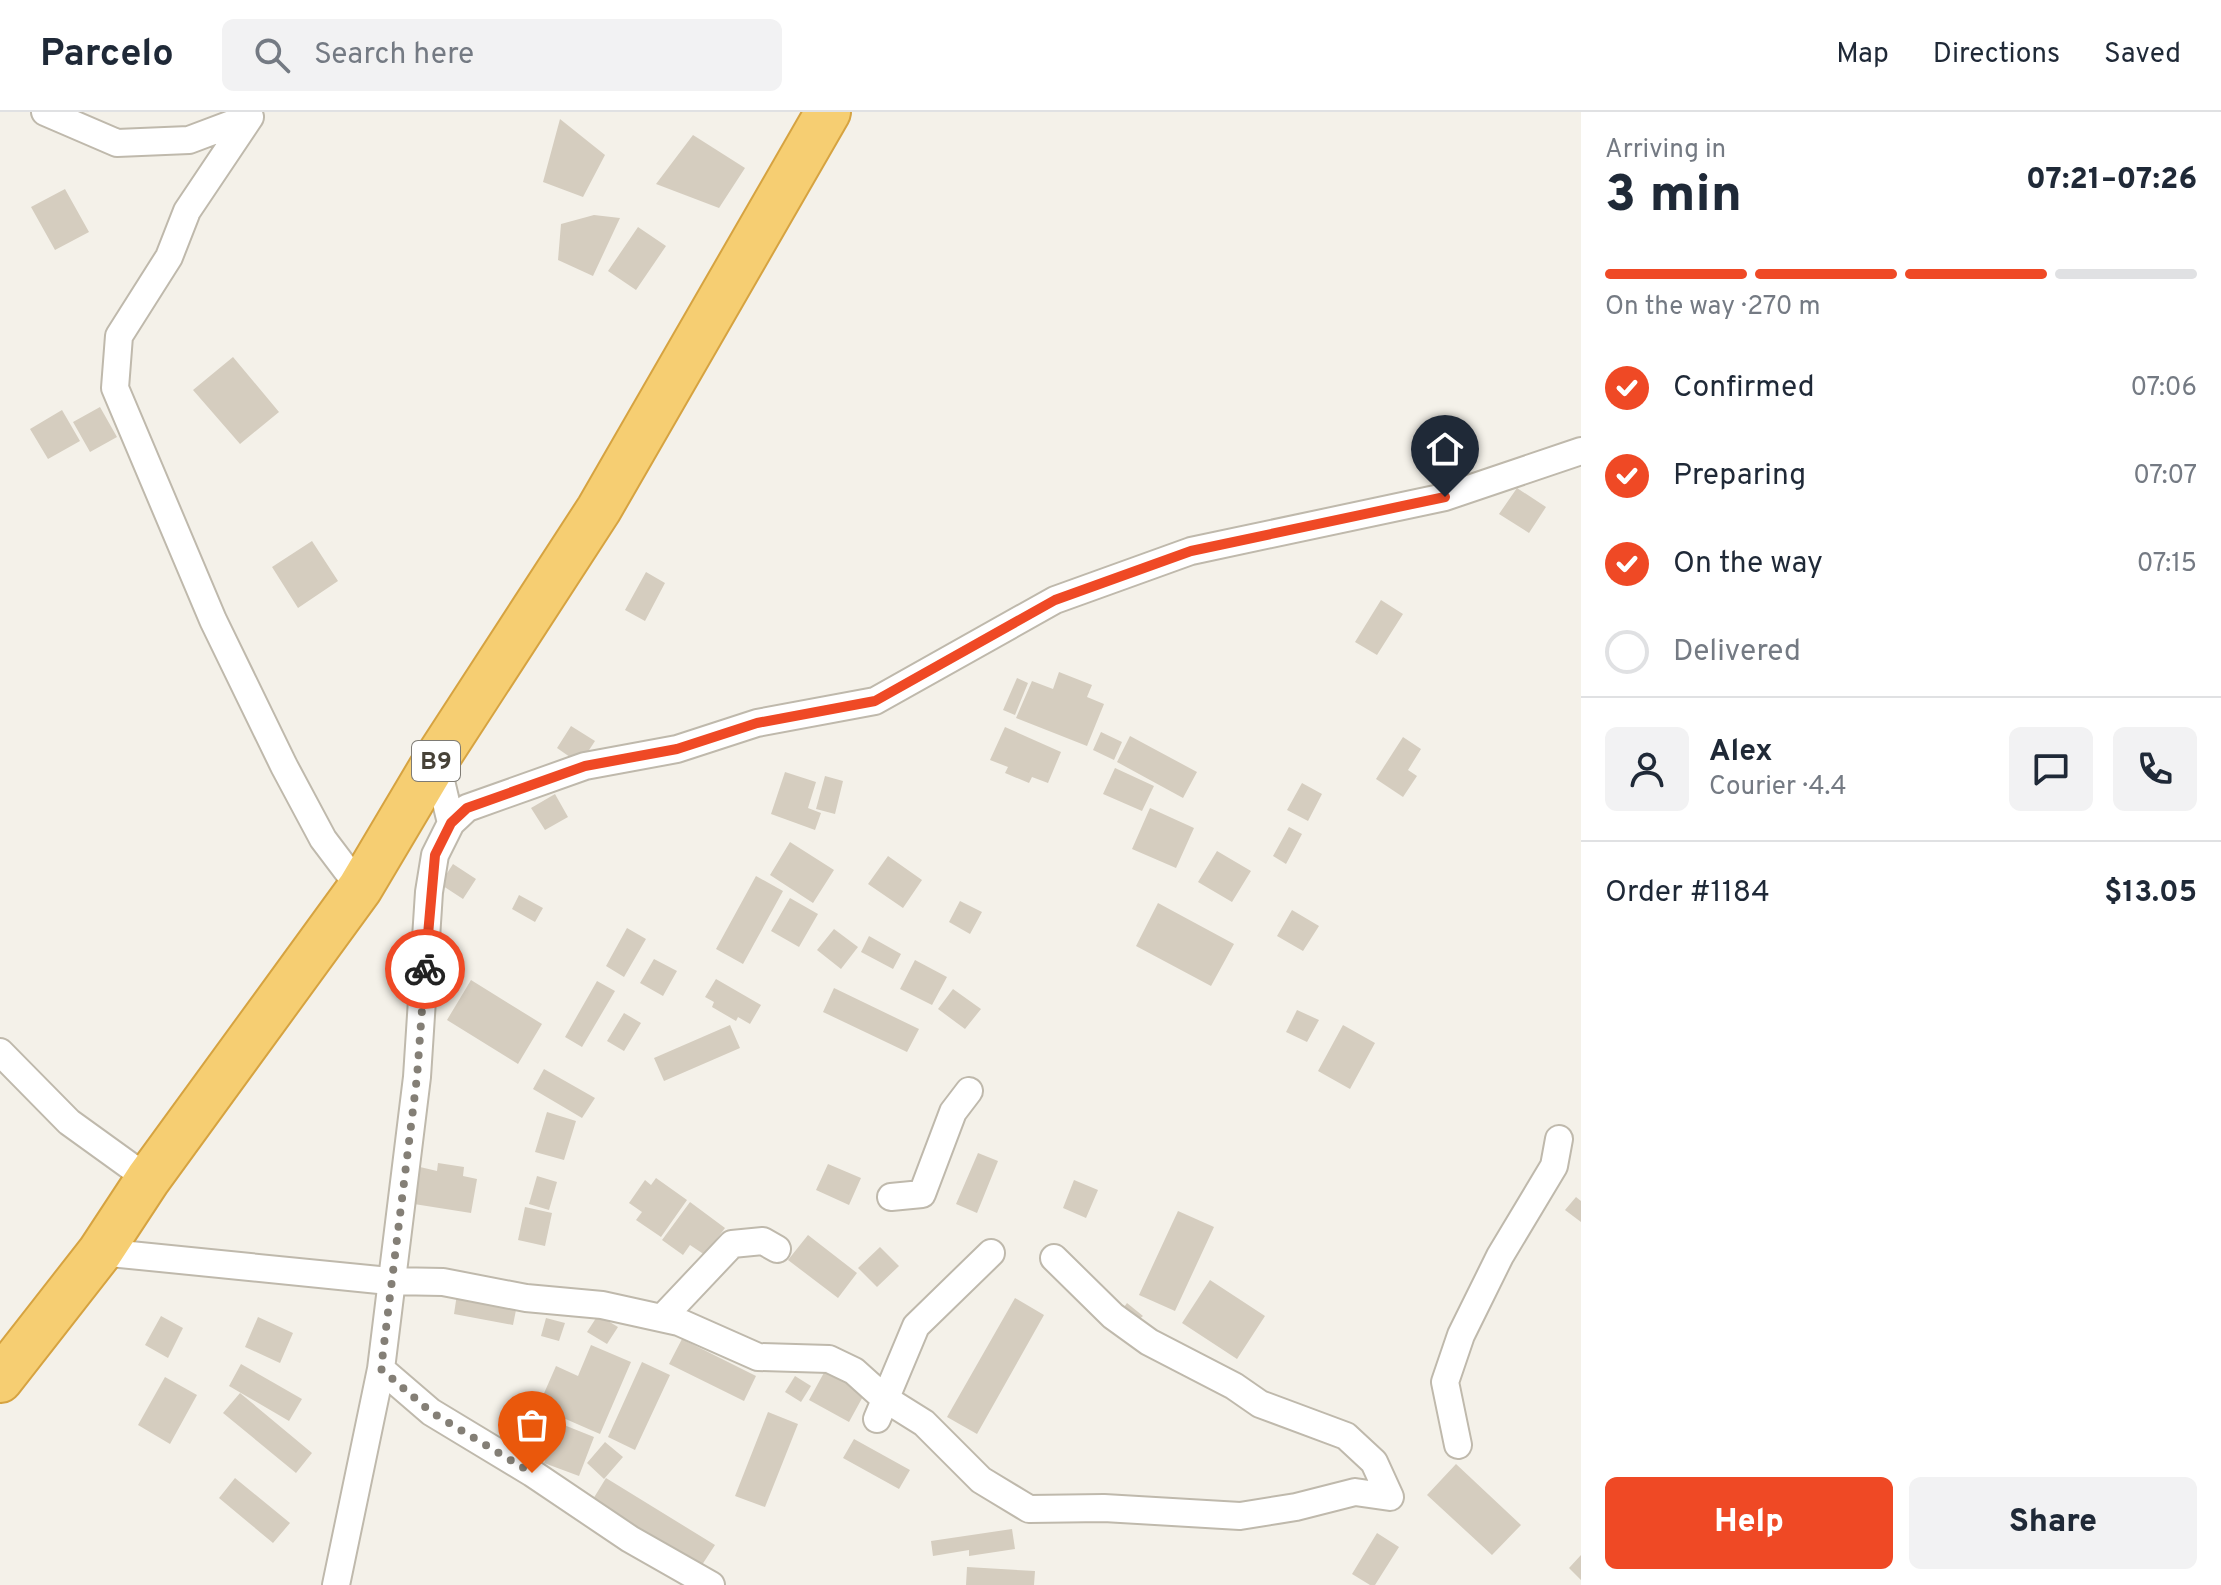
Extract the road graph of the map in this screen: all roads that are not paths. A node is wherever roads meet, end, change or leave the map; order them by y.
1 (45, 112) edge
2 (828, 112) edge
3 (1581, 451) edge
4 (436, 760) junction
5 (451, 823) junction
6 (360, 888) junction
7 (0, 1052) edge
8 (969, 1091) dead end
9 (1559, 1139) dead end
10 (148, 1179) junction
11 (891, 1197) dead end
12 (777, 1249) dead end
13 (100, 1252) junction
14 (991, 1253) dead end
15 (1054, 1258) dead end
16 (389, 1281) junction
17 (663, 1317) junction
18 (381, 1369) junction
19 (0, 1380) edge
20 (880, 1408) junction
21 (1458, 1445) dead end
22 (336, 1585) edge
23 (711, 1585) edge

1 - 6 street
2 - 4 highway, B9
3 - 5 street
4 - 5 street
4 - 6 highway, B9
5 - 16 street
6 - 10 highway, B9
7 - 10 street
8 - 11 street
9 - 21 street
10 - 13 highway, B9
12 - 17 street
13 - 16 street
13 - 19 highway, B9
14 - 20 street
15 - 20 street
16 - 17 street
16 - 18 street
17 - 20 street
18 - 22 street
18 - 23 street

